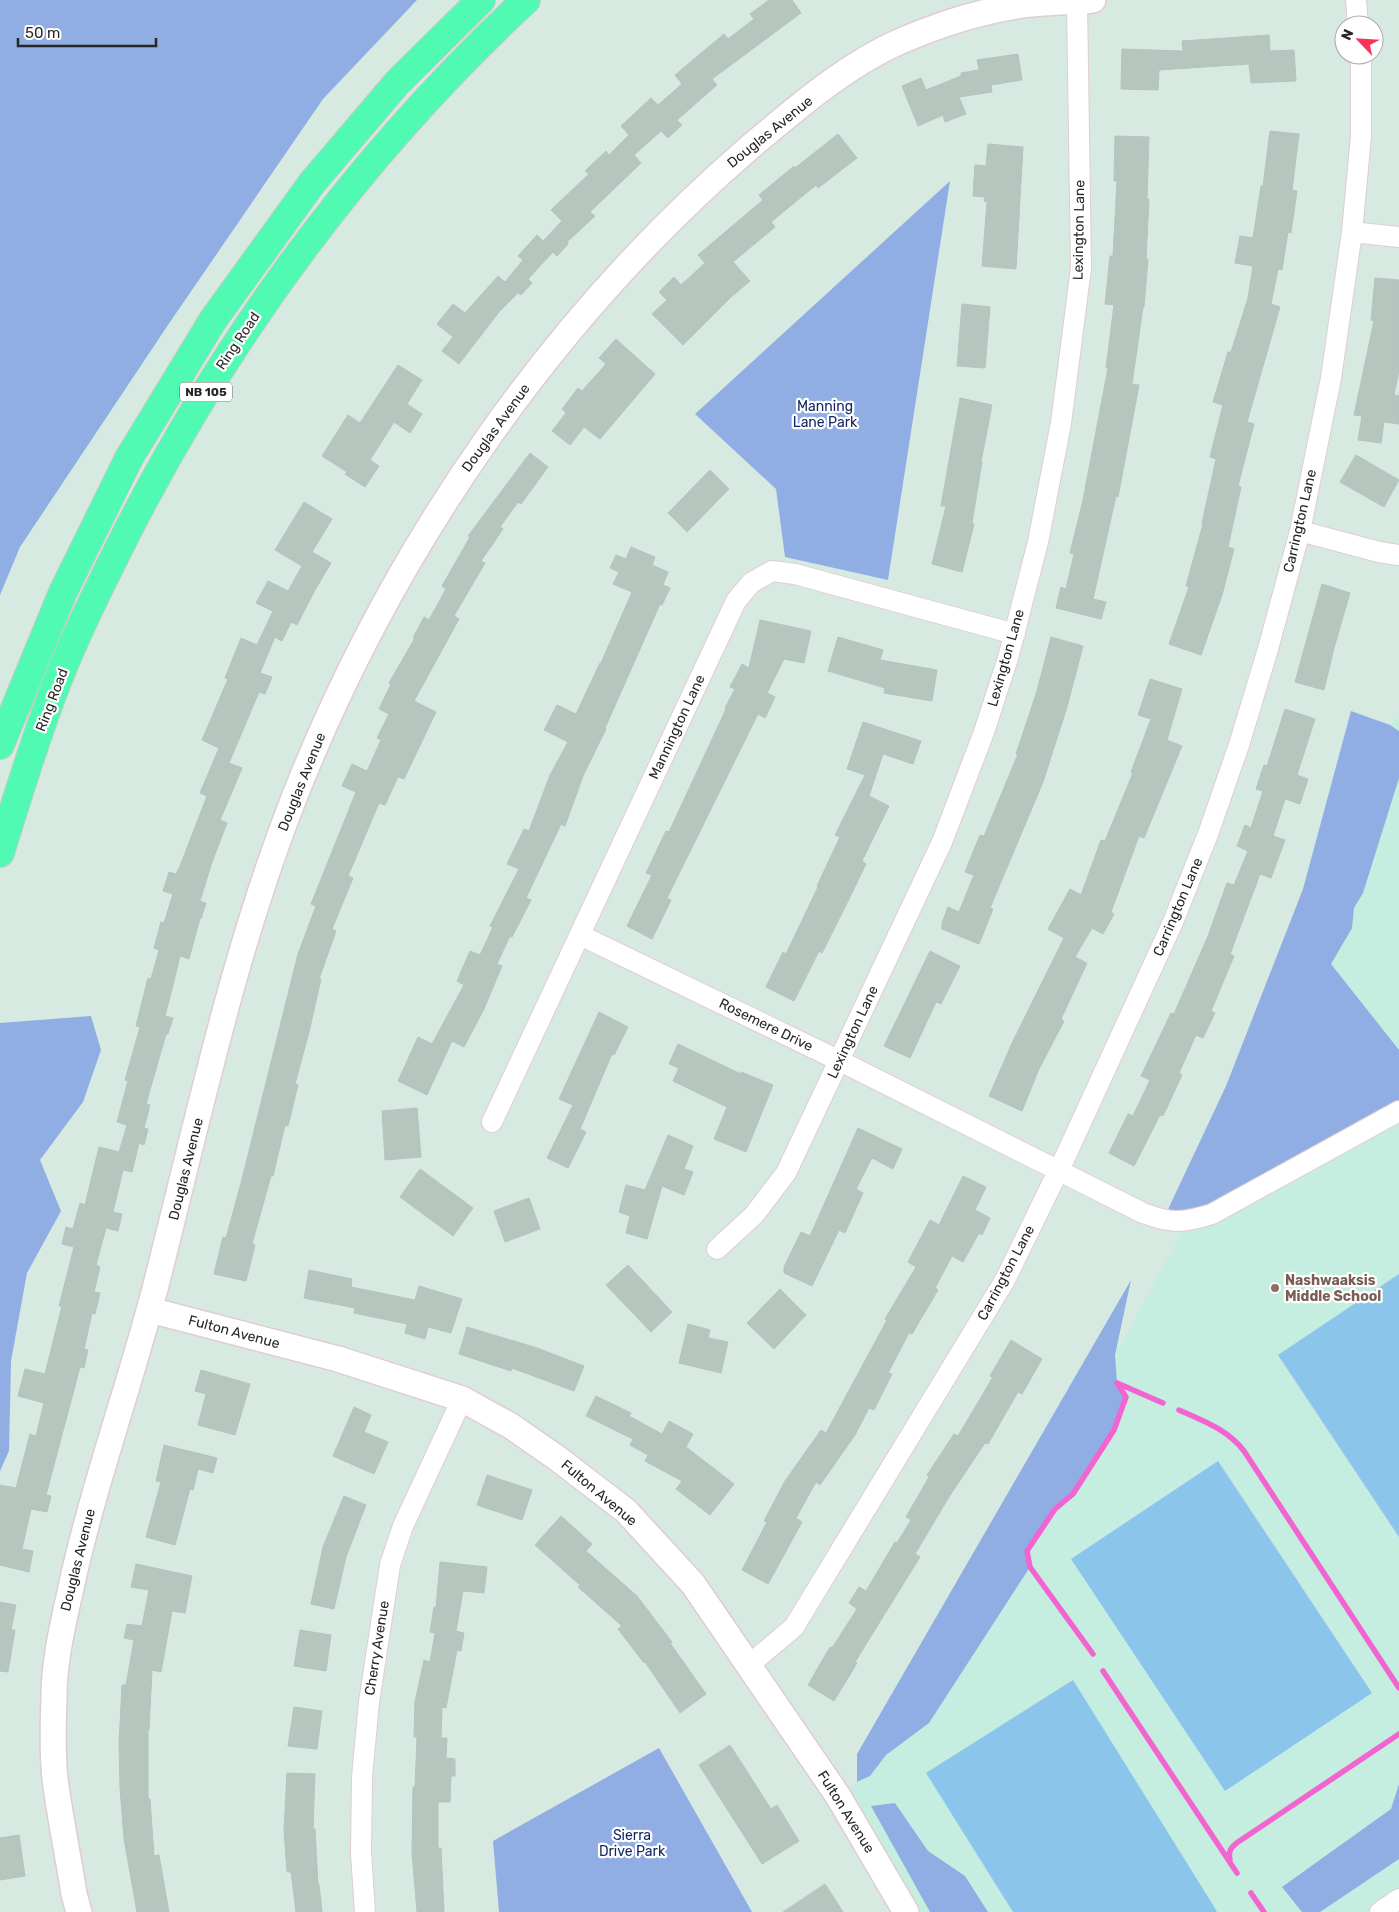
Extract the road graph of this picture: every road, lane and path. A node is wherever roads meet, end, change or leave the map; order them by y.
1 (481, 0) edge
2 (526, 0) edge
3 (1356, 0) edge
4 (1085, 1) edge
5 (1357, 15) edge
6 (1361, 65) edge
7 (1352, 232) junction
8 (1399, 237) edge
9 (1300, 531) junction
10 (1399, 555) edge
11 (1015, 634) junction
12 (0, 745) edge
13 (0, 853) edge
14 (580, 936) junction
15 (840, 1061) junction
16 (1399, 1112) edge
17 (492, 1122) dead end
18 (1058, 1171) junction
19 (718, 1249) dead end
20 (150, 1310) junction
21 (462, 1399) junction
22 (749, 1665) junction
23 (1399, 1899) edge
24 (80, 1912) edge
25 (365, 1912) edge
26 (906, 1912) edge
27 (1380, 1912) edge

1 - 12 highway, NB 105
2 - 13 highway, Ring Road / NB 105
3 - 5 street
4 - 11 street, Lexington Lane
4 - 20 street, Douglas Avenue
6 - 7 street, Carrington Lane
7 - 8 street
7 - 9 street, Carrington Lane
9 - 10 street
9 - 18 street, Carrington Lane
11 - 14 street, Mannington Lane
11 - 15 street, Lexington Lane
14 - 15 street, Rosemere Drive
14 - 17 street, Mannington Lane
15 - 18 street, Rosemere Drive
15 - 19 street, Lexington Lane
16 - 18 street, Rosemere Drive
18 - 22 street, Carrington Lane
20 - 21 street, Fulton Avenue
20 - 24 street, Douglas Avenue
21 - 22 street, Fulton Avenue
21 - 25 street, Cherry Avenue
22 - 26 street, Fulton Avenue
23 - 27 street

